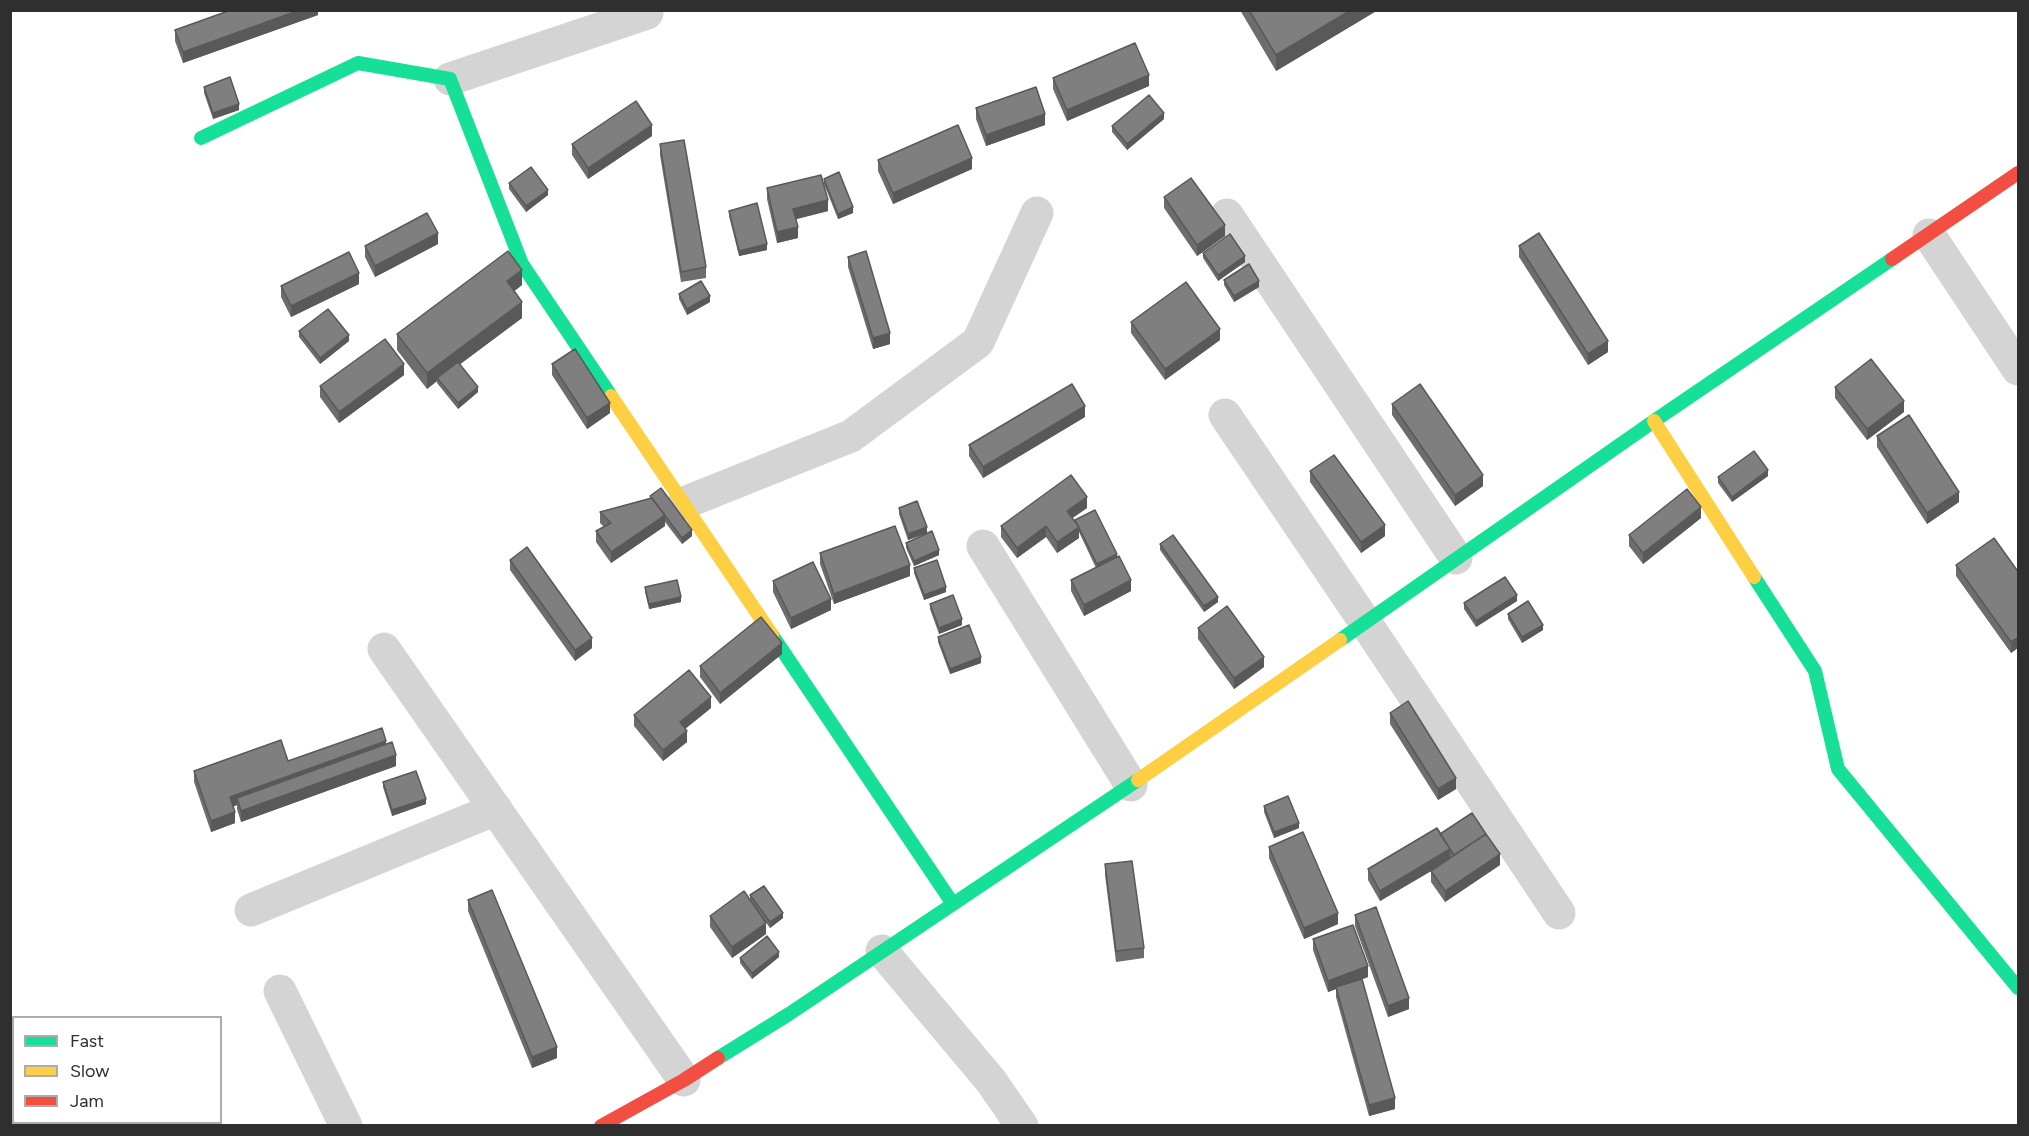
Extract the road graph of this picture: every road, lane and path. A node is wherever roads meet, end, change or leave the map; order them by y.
1 (647, 13) dead end
2 (450, 79) junction
3 (201, 138) dead end
4 (2019, 173) edge
5 (1037, 213) dead end
6 (1227, 214) dead end
7 (1929, 235) junction
8 (2019, 369) edge
9 (1225, 416) dead end
10 (1654, 421) junction
11 (684, 503) junction
12 (983, 546) dead end
13 (1456, 558) junction
14 (1365, 622) junction
15 (384, 649) dead end
16 (1131, 785) junction
17 (496, 809) junction
18 (953, 904) junction
19 (250, 910) dead end
20 (1559, 913) dead end
21 (882, 951) junction
22 (2019, 988) edge
23 (280, 991) dead end
24 (684, 1080) junction
25 (346, 1125) edge
26 (601, 1125) edge
27 (1022, 1125) edge

1 - 2 street
2 - 3 street
2 - 11 street
4 - 7 street
5 - 11 street
6 - 13 street
7 - 8 street
7 - 10 street
9 - 14 street
10 - 13 street
10 - 22 street
11 - 18 street
12 - 16 street
13 - 14 street
14 - 16 street
14 - 20 street
15 - 17 street
16 - 18 street
17 - 19 street
17 - 24 street
18 - 21 street
21 - 24 street
21 - 27 street
23 - 25 street
24 - 26 street

